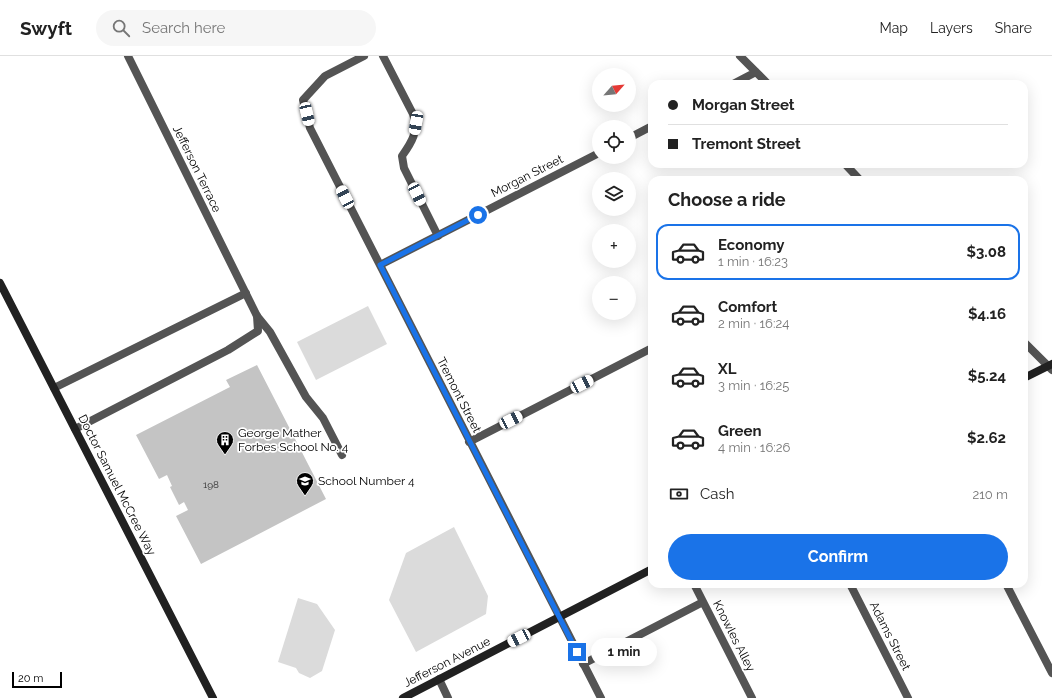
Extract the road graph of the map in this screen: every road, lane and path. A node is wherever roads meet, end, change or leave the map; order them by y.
1 (128, 56) edge
2 (364, 56) edge
3 (383, 56) edge
4 (740, 56) edge
5 (756, 72) junction
6 (741, 80) edge
7 (764, 80) edge
8 (648, 128) edge
9 (636, 134) edge
10 (592, 157) edge
11 (849, 168) edge
12 (856, 176) edge
13 (438, 236) junction
14 (380, 265) junction
15 (0, 283) edge
16 (246, 293) junction
17 (257, 316) junction
18 (1028, 346) edge
19 (648, 350) edge
20 (1051, 367) edge
21 (1028, 376) edge
22 (54, 388) junction
23 (75, 429) junction
24 (469, 442) junction
25 (342, 455) dead end
26 (648, 571) edge
27 (696, 588) edge
28 (852, 588) edge
29 (1008, 588) edge
30 (703, 602) junction
31 (559, 617) junction
32 (583, 664) junction
33 (1052, 673) edge
34 (439, 679) junction
35 (406, 697) edge
36 (212, 698) edge
37 (448, 698) edge
38 (601, 698) edge
39 (752, 698) edge
40 (908, 698) edge

1 - 16 street, Jefferson Terrace
2 - 14 street, Tremont Street
3 - 13 street
4 - 5 street
5 - 6 street
5 - 7 street
8 - 9 street
10 - 13 street, Morgan Street
11 - 12 street
13 - 14 street, Morgan Street
14 - 24 street, Tremont Street
15 - 22 street, Doctor Samuel McCree Way
16 - 17 street, Jefferson Terrace
16 - 22 street
17 - 23 street
17 - 25 street, Jefferson Terrace
18 - 20 street
19 - 24 street
20 - 21 street
22 - 23 street, Doctor Samuel McCree Way
23 - 36 street, Doctor Samuel McCree Way
24 - 31 street, Tremont Street
26 - 31 street, Jefferson Avenue
27 - 30 street, Knowles Alley
28 - 40 street, Adams Street
29 - 33 street
30 - 32 street
30 - 39 street, Knowles Alley
31 - 32 street, Tremont Street
31 - 34 street, Jefferson Avenue
32 - 38 street, Tremont Street
34 - 35 street, Jefferson Avenue
34 - 37 street

